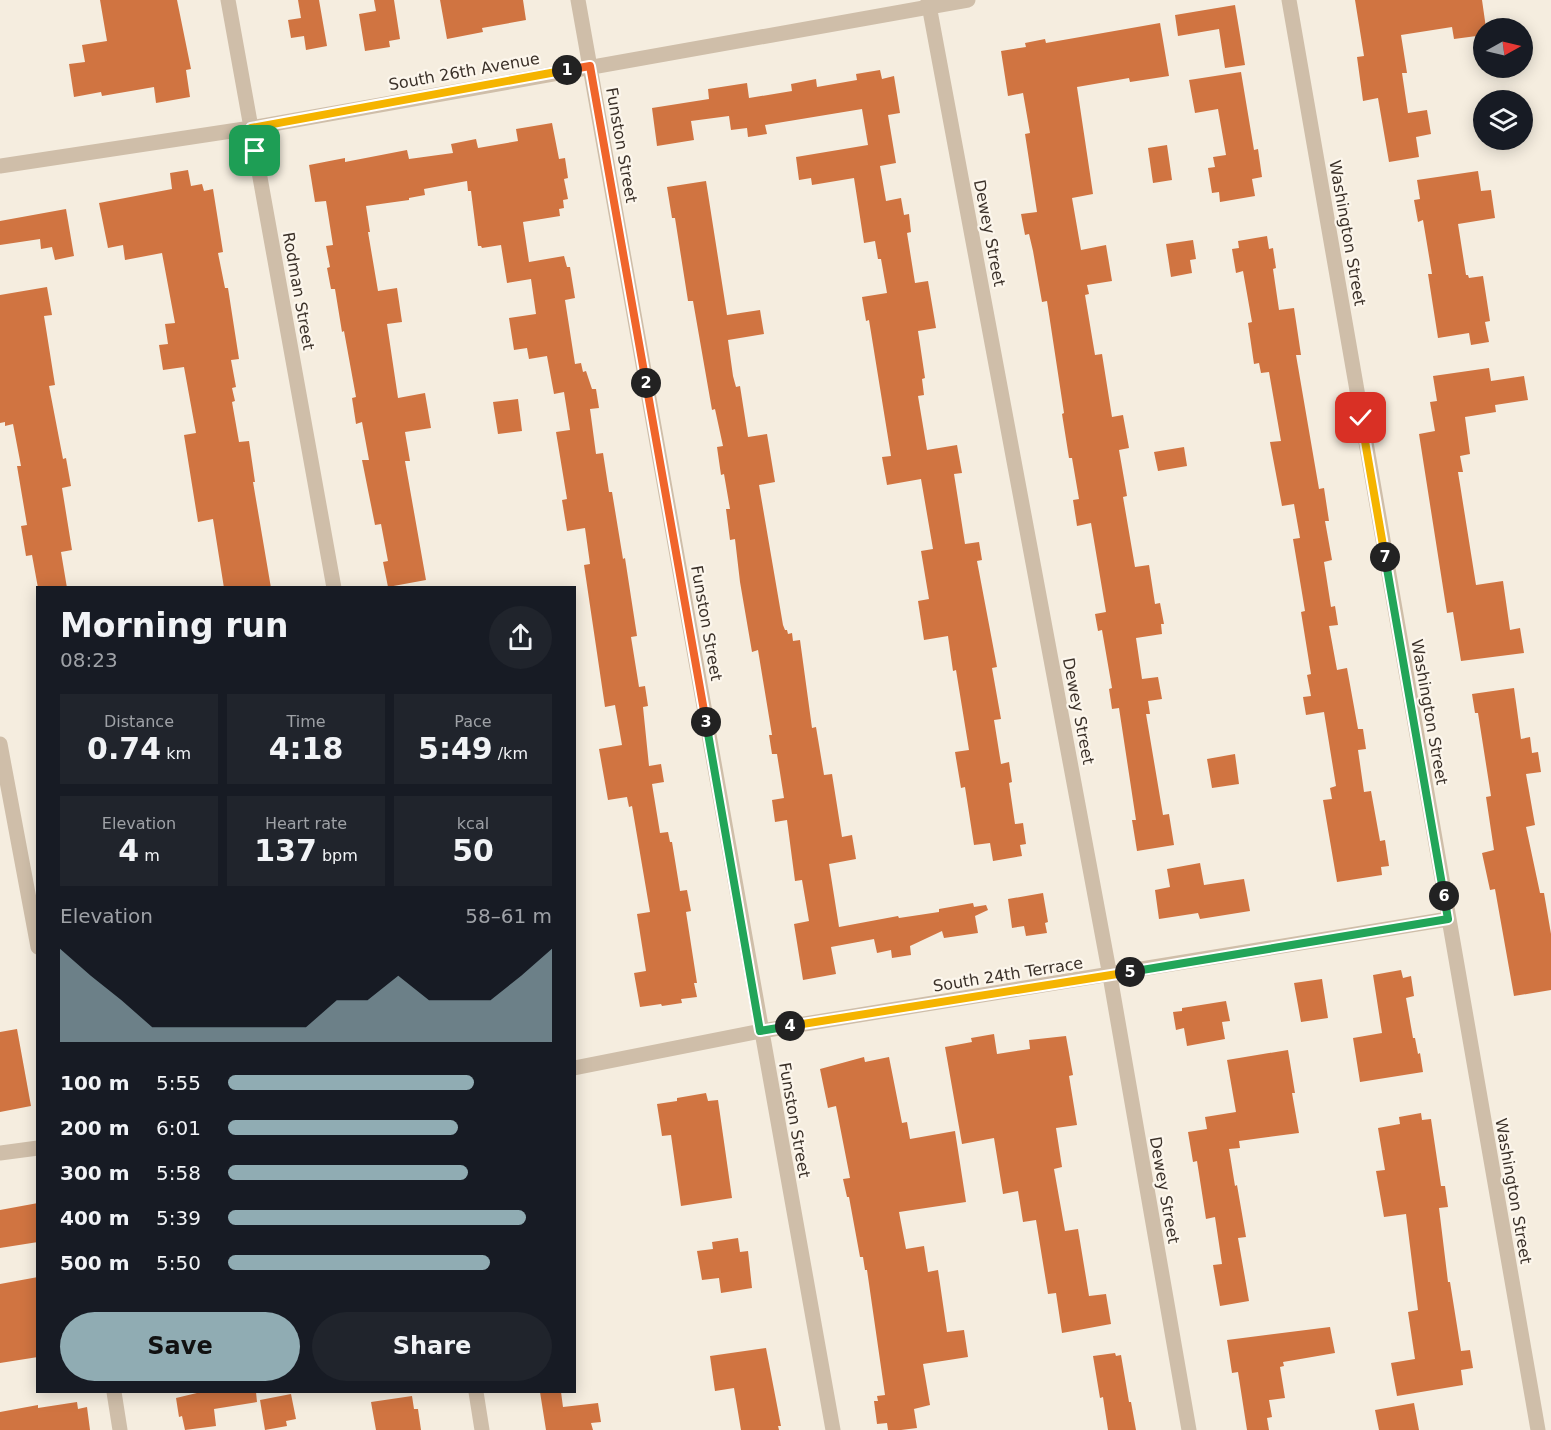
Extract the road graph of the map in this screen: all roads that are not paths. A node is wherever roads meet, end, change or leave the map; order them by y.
1 (228, 0) edge
2 (578, 0) edge
3 (968, 0) edge
4 (1289, 0) edge
5 (928, 3) edge
6 (590, 66) junction
7 (251, 128) junction
8 (0, 166) edge
9 (334, 586) edge
10 (0, 744) edge
11 (4, 791) edge
12 (1448, 919) junction
13 (36, 938) edge
14 (1110, 976) junction
15 (760, 1031) junction
16 (576, 1068) edge
17 (36, 1148) edge
18 (0, 1153) edge
19 (114, 1393) edge
20 (476, 1393) edge
21 (120, 1430) edge
22 (482, 1430) edge
23 (833, 1430) edge
24 (1189, 1430) edge
25 (1538, 1430) edge

1 - 7 street, Rodman Street
2 - 6 street, Funston Street
3 - 5 street, South 26th Avenue
4 - 12 street, Washington Street
5 - 6 street, South 26th Avenue
5 - 14 street, Dewey Street
6 - 7 street, South 26th Avenue
6 - 15 street, Funston Street
7 - 8 street, South 26th Avenue
7 - 9 street, Rodman Street
10 - 11 street
11 - 13 street
12 - 14 street, South 24th Terrace
12 - 25 street, Washington Street
14 - 15 street, South 24th Terrace
14 - 24 street, Dewey Street
15 - 16 street, South 24th Terrace
15 - 23 street, Funston Street
17 - 18 street
19 - 21 street
20 - 22 street

